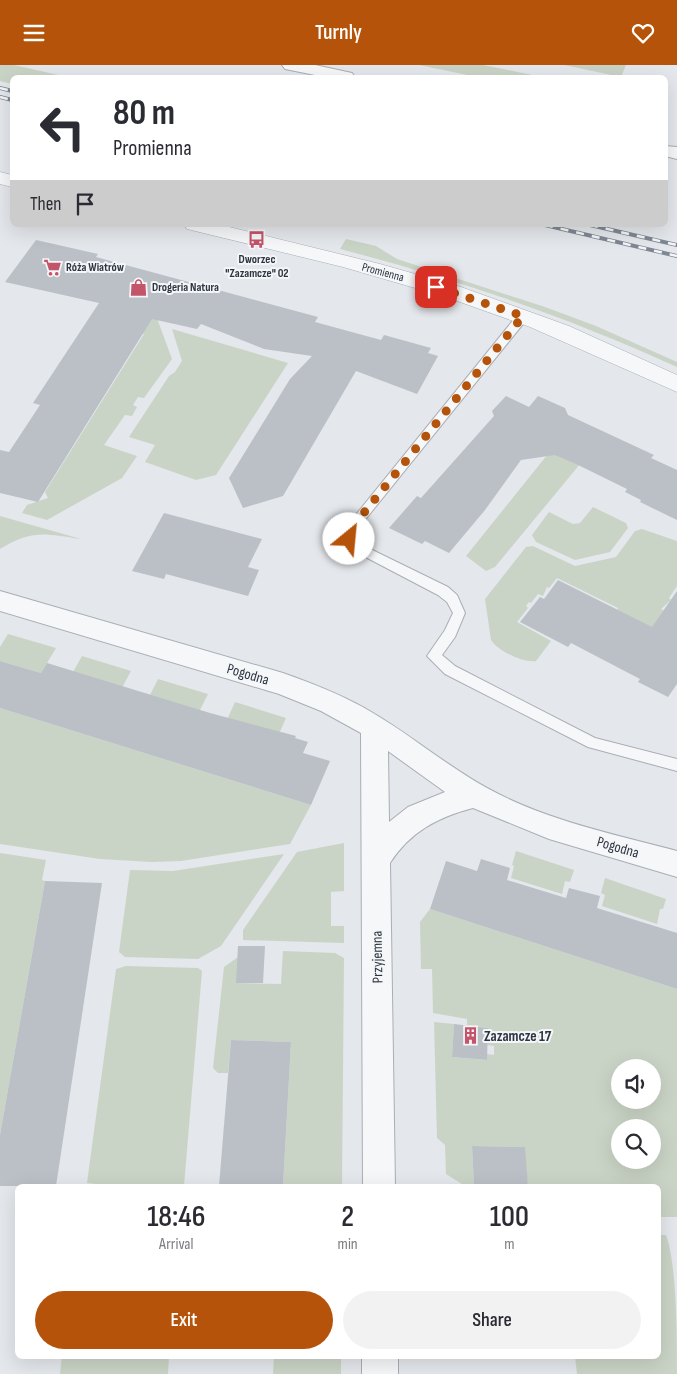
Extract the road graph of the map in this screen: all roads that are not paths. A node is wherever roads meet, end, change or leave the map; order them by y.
1 (291, 65) edge
2 (337, 75) edge
3 (202, 227) edge
4 (523, 316) junction
5 (677, 384) edge
6 (0, 601) edge
7 (374, 727) junction
8 (677, 765) edge
9 (475, 795) junction
10 (376, 859) junction
11 (677, 864) edge
12 (379, 1184) edge
13 (380, 1359) edge
14 (380, 1374) edge

1 - 2 street
3 - 4 street, Promienna
4 - 5 street, Promienna
4 - 8 lane
6 - 7 street, Pogodna
7 - 9 street, Pogodna
7 - 10 street, Przyjemna
9 - 10 street
9 - 11 street, Pogodna
10 - 12 street, Przyjemna
13 - 14 street

